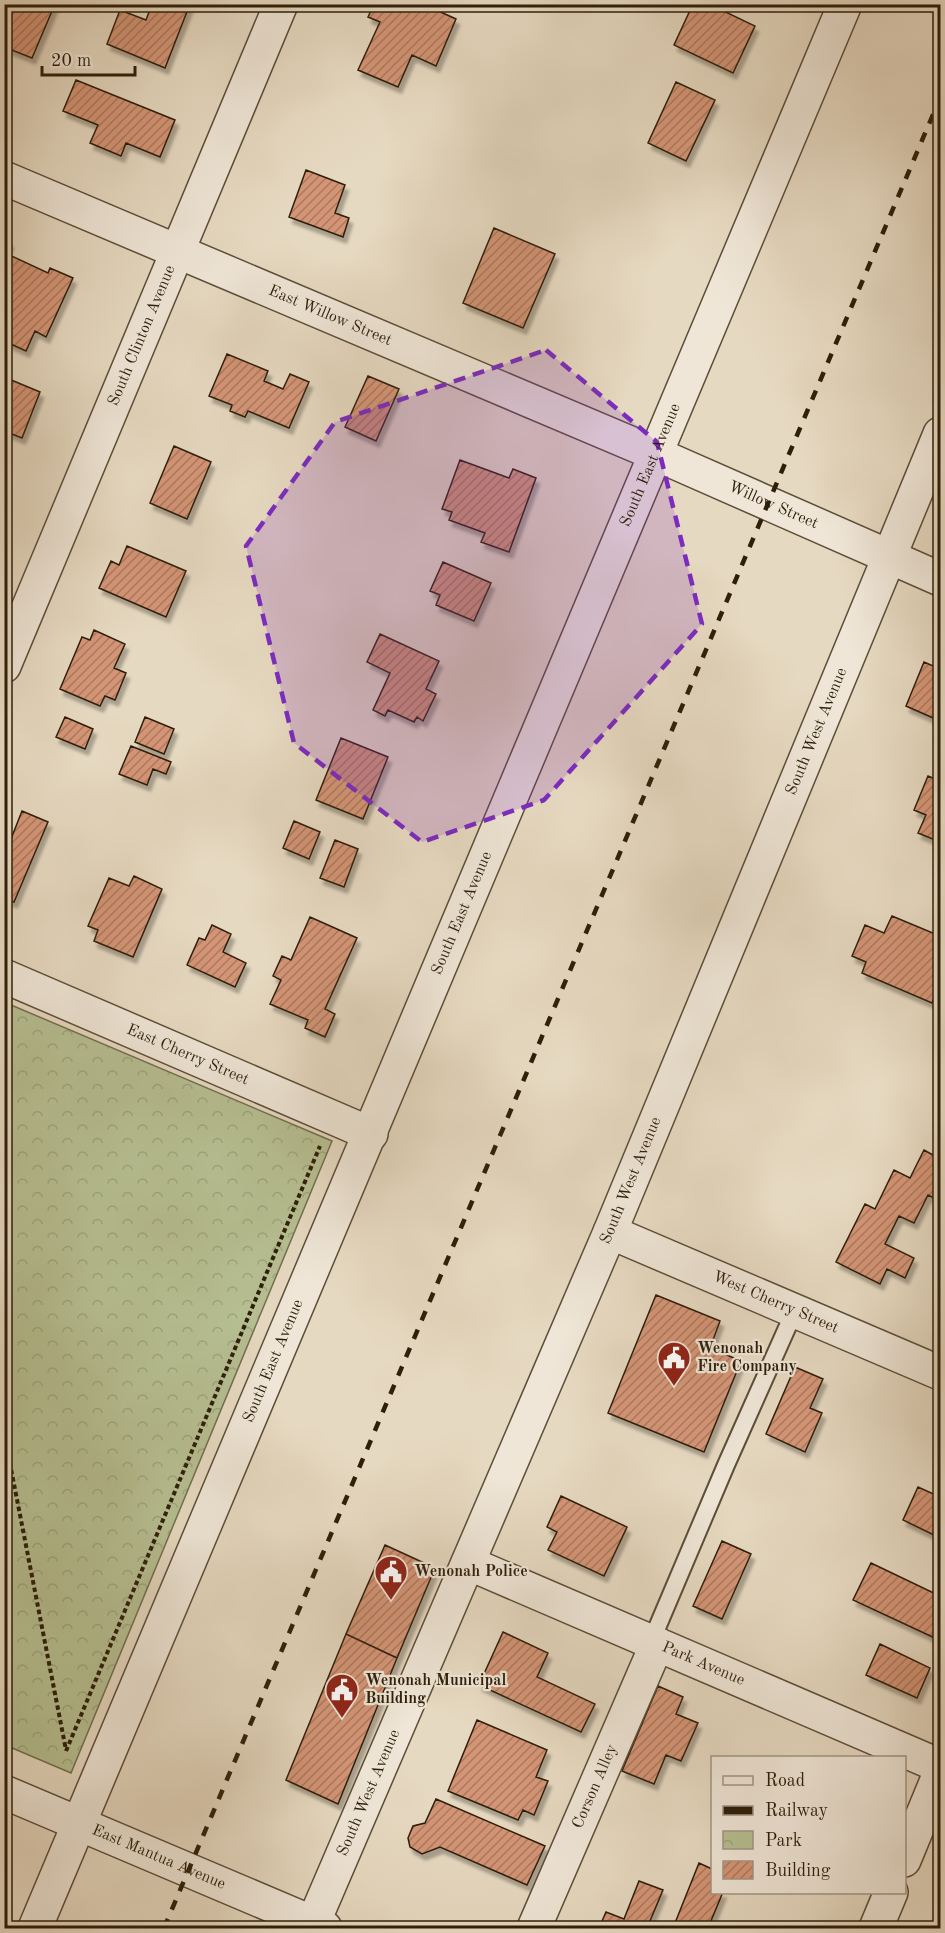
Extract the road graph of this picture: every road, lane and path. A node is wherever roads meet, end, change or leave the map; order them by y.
1 (281, 4) edge
2 (845, 4) edge
3 (4, 178) edge
4 (179, 252) junction
5 (940, 434) edge
6 (656, 454) junction
7 (889, 557) junction
8 (940, 579) edge
9 (4, 666) edge
10 (4, 976) edge
11 (370, 1134) junction
12 (323, 1138) dead end
13 (610, 1232) junction
14 (795, 1310) junction
15 (940, 1372) edge
16 (4, 1433) edge
17 (468, 1563) junction
18 (654, 1643) junction
19 (940, 1766) edge
20 (940, 1773) edge
21 (4, 1792) edge
22 (81, 1824) junction
23 (906, 1855) edge
24 (891, 1894) edge
25 (317, 1927) edge
26 (35, 1929) edge
27 (534, 1929) edge
28 (876, 1929) edge

1 - 4 street, South Clinton Avenue
2 - 6 street, South East Avenue
3 - 4 street, East Willow Street
4 - 6 street, East Willow Street
4 - 9 street, South Clinton Avenue
5 - 7 street, South West Avenue
6 - 7 street, Willow Street
6 - 11 street, South East Avenue
7 - 8 street, Willow Street
7 - 13 street, South West Avenue
10 - 11 street, East Cherry Street
11 - 22 street, South East Avenue
12 - 16 path
13 - 14 street, West Cherry Street
13 - 17 street, South West Avenue
14 - 15 street, West Cherry Street
14 - 18 lane
17 - 18 street, Park Avenue
17 - 25 street, South West Avenue
18 - 19 street, Park Avenue
18 - 27 street, Corson Alley
20 - 23 street
21 - 22 street, East Mantua Avenue
22 - 25 street, East Mantua Avenue
22 - 26 street, South East Avenue
24 - 28 street

